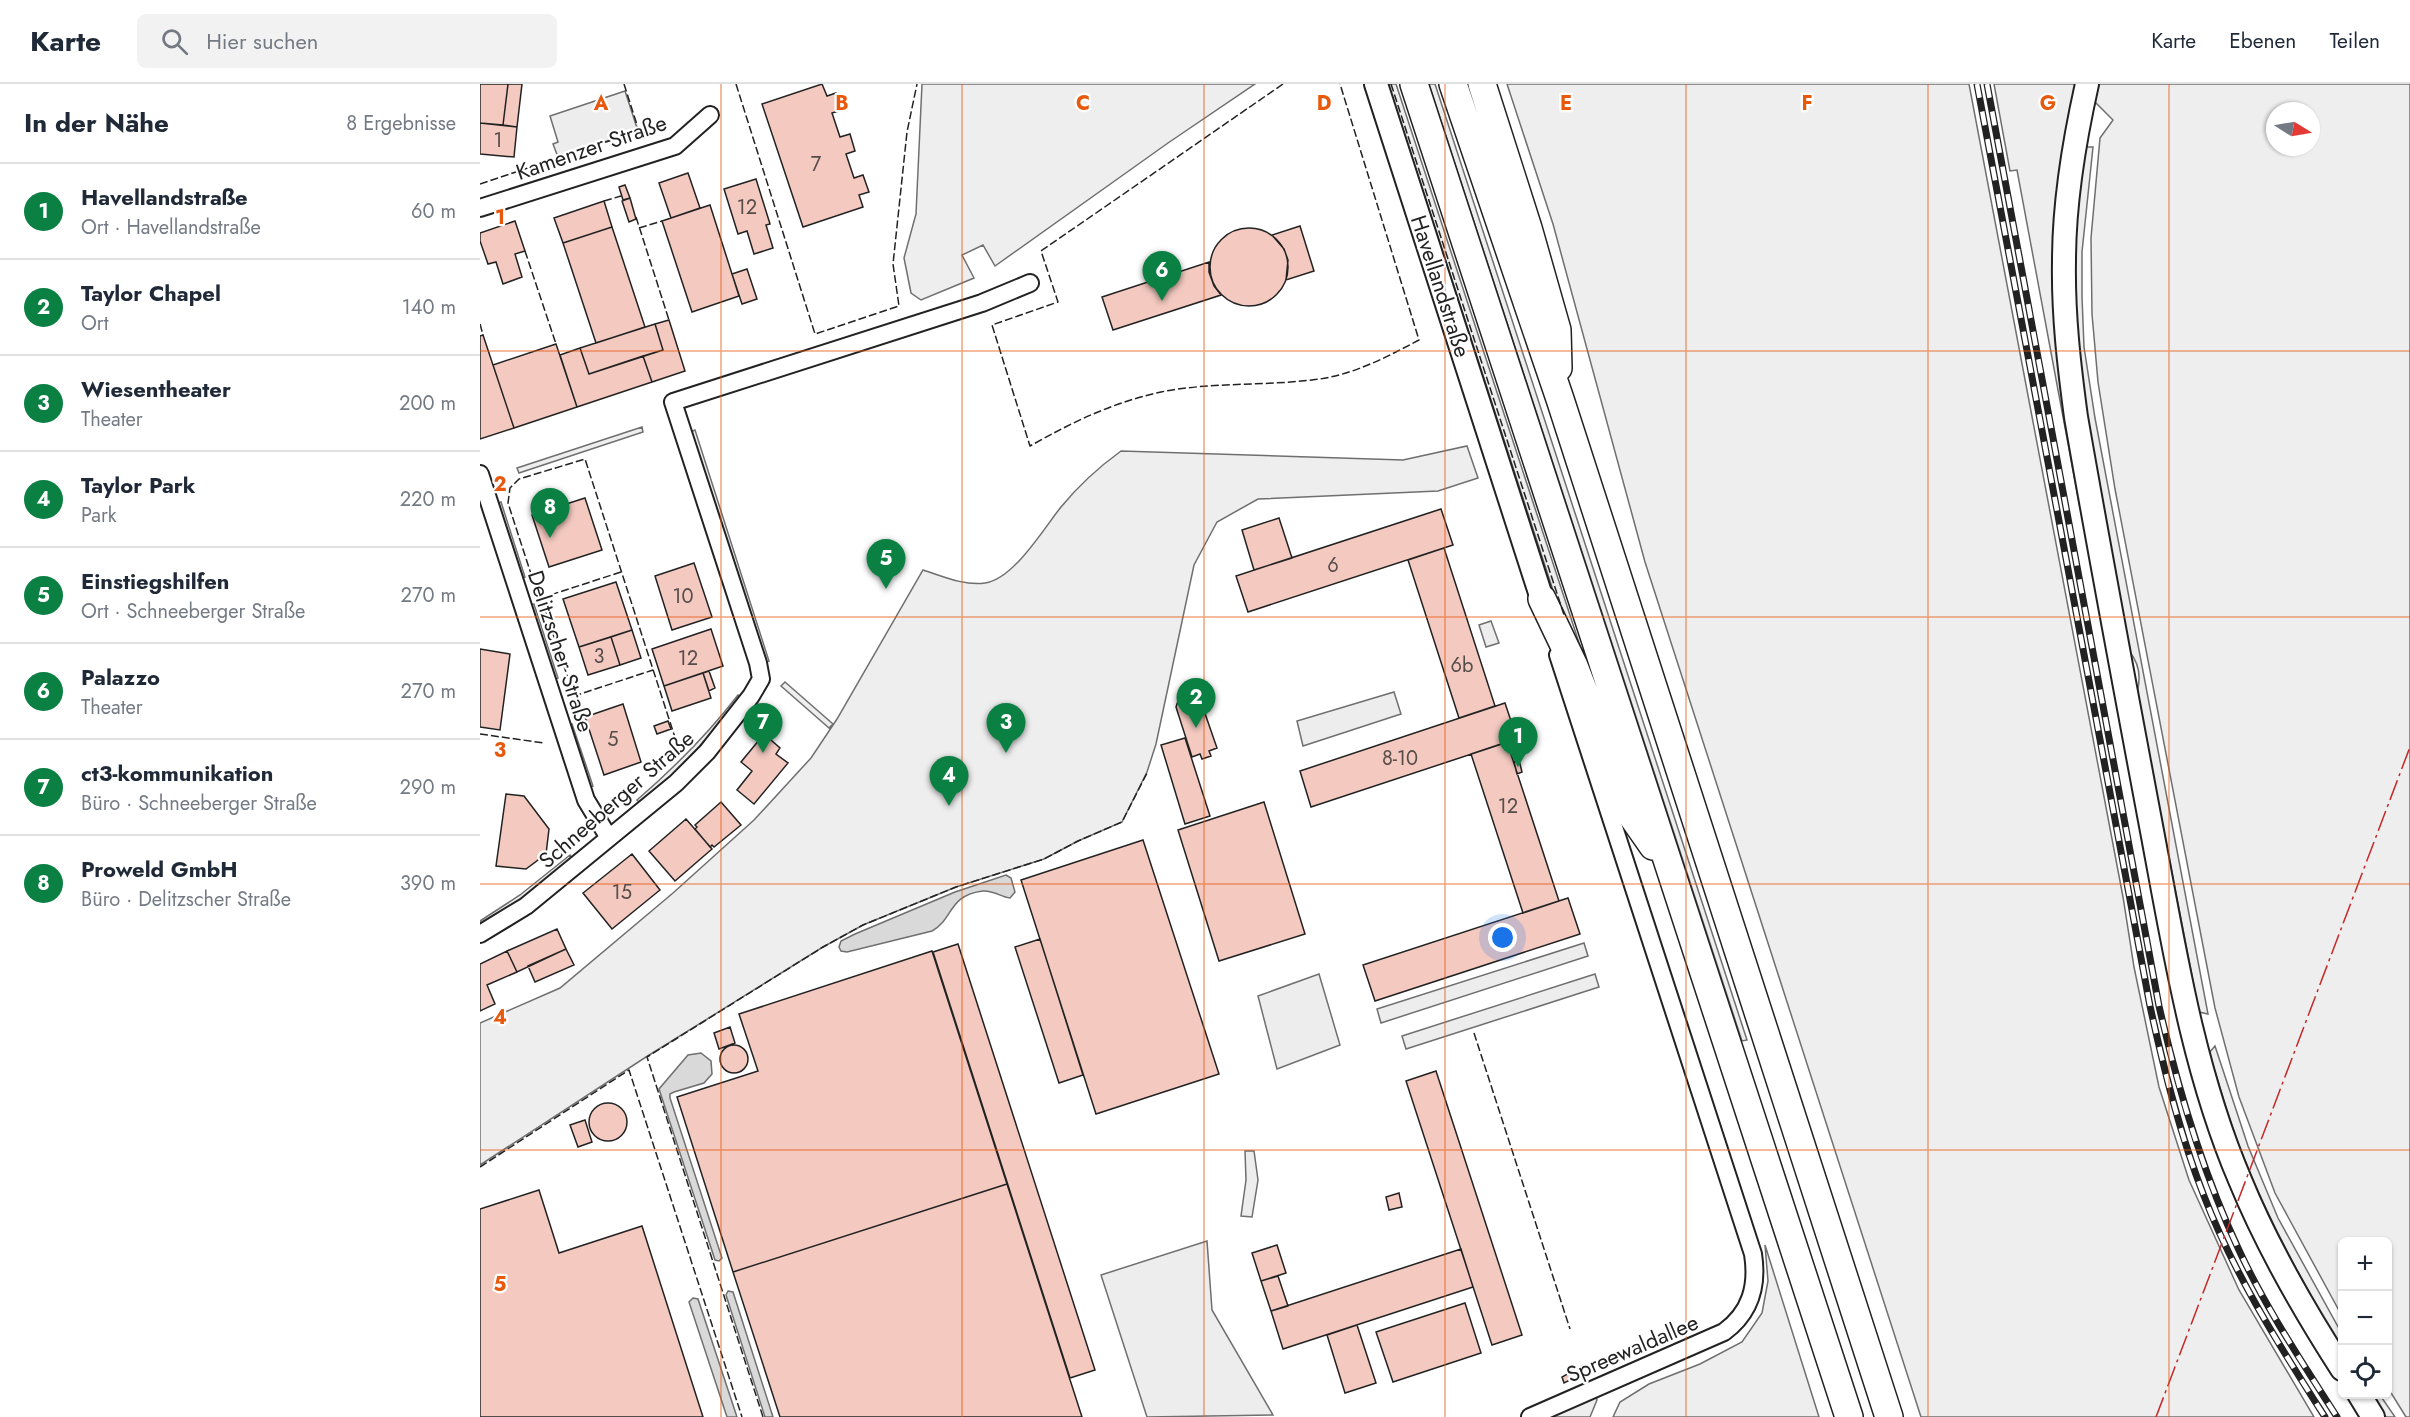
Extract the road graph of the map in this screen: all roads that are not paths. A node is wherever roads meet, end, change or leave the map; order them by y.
1 (1376, 84) edge
2 (1414, 84) edge
3 (1453, 84) edge
4 (1482, 84) edge
5 (2087, 84) edge
6 (710, 115) dead end
7 (480, 208) edge
8 (1030, 283) dead end
9 (1560, 399) junction
10 (480, 474) edge
11 (1542, 599) junction
12 (609, 838) junction
13 (1670, 871) junction
14 (480, 934) edge
15 (1746, 1310) joint
16 (2338, 1361) edge
17 (2362, 1399) edge
18 (1530, 1417) edge
19 (1849, 1417) edge
20 (1889, 1417) edge
21 (2373, 1417) edge

1 - 11 main road, Havellandstraße
2 - 13 highway
3 - 9 highway
4 - 9 highway
5 - 16 main road
6 - 7 street, Kamenzer Straße
8 - 12 street, Schneeberger Straße
9 - 20 highway
10 - 12 street, Delitzscher Straße
11 - 13 highway
11 - 15 street, Havellandstraße
12 - 14 street, Schneeberger Straße
13 - 19 highway
15 - 18 street, Spreewaldallee
17 - 21 main road

